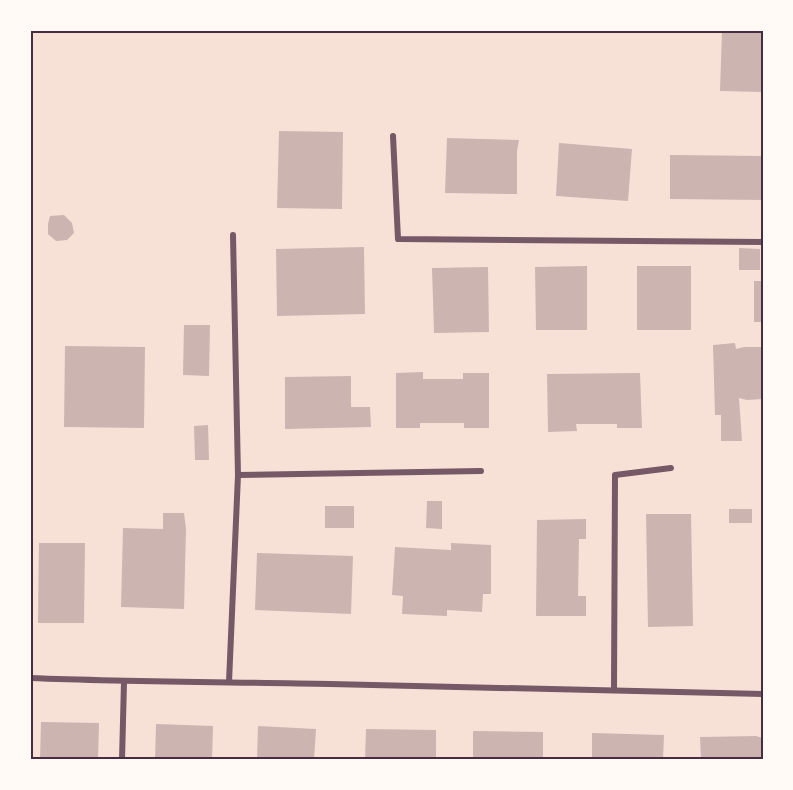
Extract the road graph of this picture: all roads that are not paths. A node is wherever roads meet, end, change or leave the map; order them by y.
1 (393, 136) dead end
2 (232, 235) dead end
3 (763, 242) edge
4 (671, 468) dead end
5 (482, 471) dead end
6 (238, 475) junction
7 (30, 678) edge
8 (124, 682) junction
9 (229, 682) junction
10 (614, 690) junction
11 (763, 694) edge
12 (122, 760) edge

1 - 3 street
2 - 6 street
4 - 10 street
5 - 6 street
6 - 9 street
7 - 8 street
8 - 9 street
8 - 12 street
9 - 10 street
10 - 11 street

